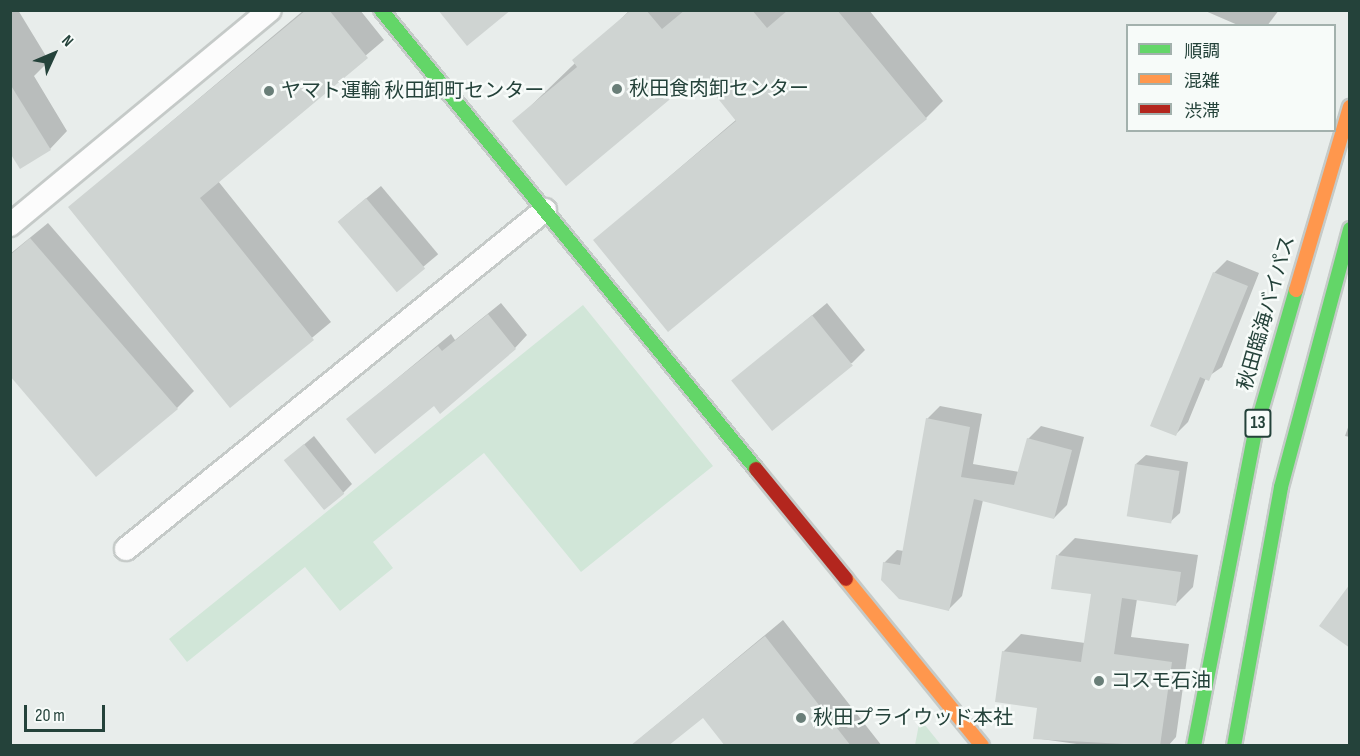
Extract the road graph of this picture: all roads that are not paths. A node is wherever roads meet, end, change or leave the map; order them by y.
1 (270, 10) edge
2 (381, 10) edge
3 (1350, 107) edge
4 (545, 210) junction
5 (10, 225) edge
6 (1350, 229) edge
7 (126, 549) dead end
8 (982, 746) edge
9 (1194, 746) edge
10 (1234, 746) edge

1 - 5 street
2 - 4 main road
3 - 9 main road, 秋田臨海バイパス / 13
4 - 7 street
4 - 8 main road
6 - 10 main road, 13

